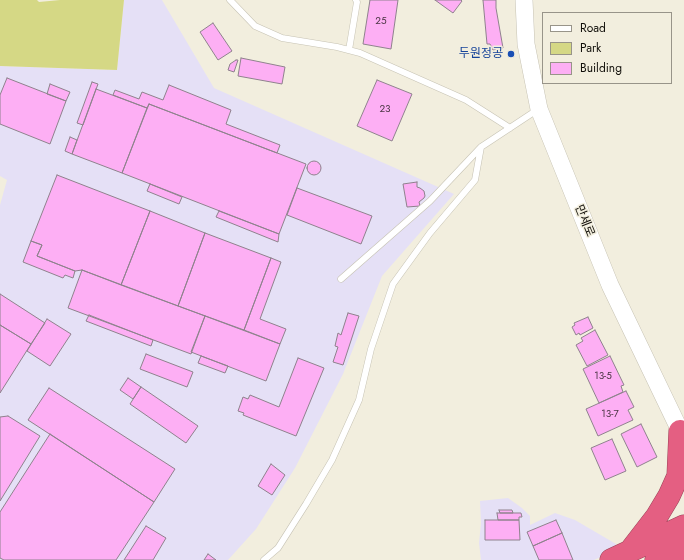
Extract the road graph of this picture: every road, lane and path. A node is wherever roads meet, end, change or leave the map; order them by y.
1 (230, 0) edge
2 (356, 0) edge
3 (524, 0) edge
4 (349, 50) junction
5 (539, 109) junction
6 (510, 128) junction
7 (481, 147) junction
8 (341, 279) dead end
9 (683, 435) edge
10 (684, 526) edge
11 (684, 548) edge
12 (621, 556) edge
13 (264, 560) edge
14 (656, 560) edge

1 - 4 lane
2 - 4 lane
3 - 5 main road, 만세로
4 - 6 lane
5 - 6 lane
5 - 9 main road, 만세로
6 - 7 lane
7 - 8 lane
7 - 13 lane
9 - 12 highway
10 - 12 highway
11 - 14 highway

